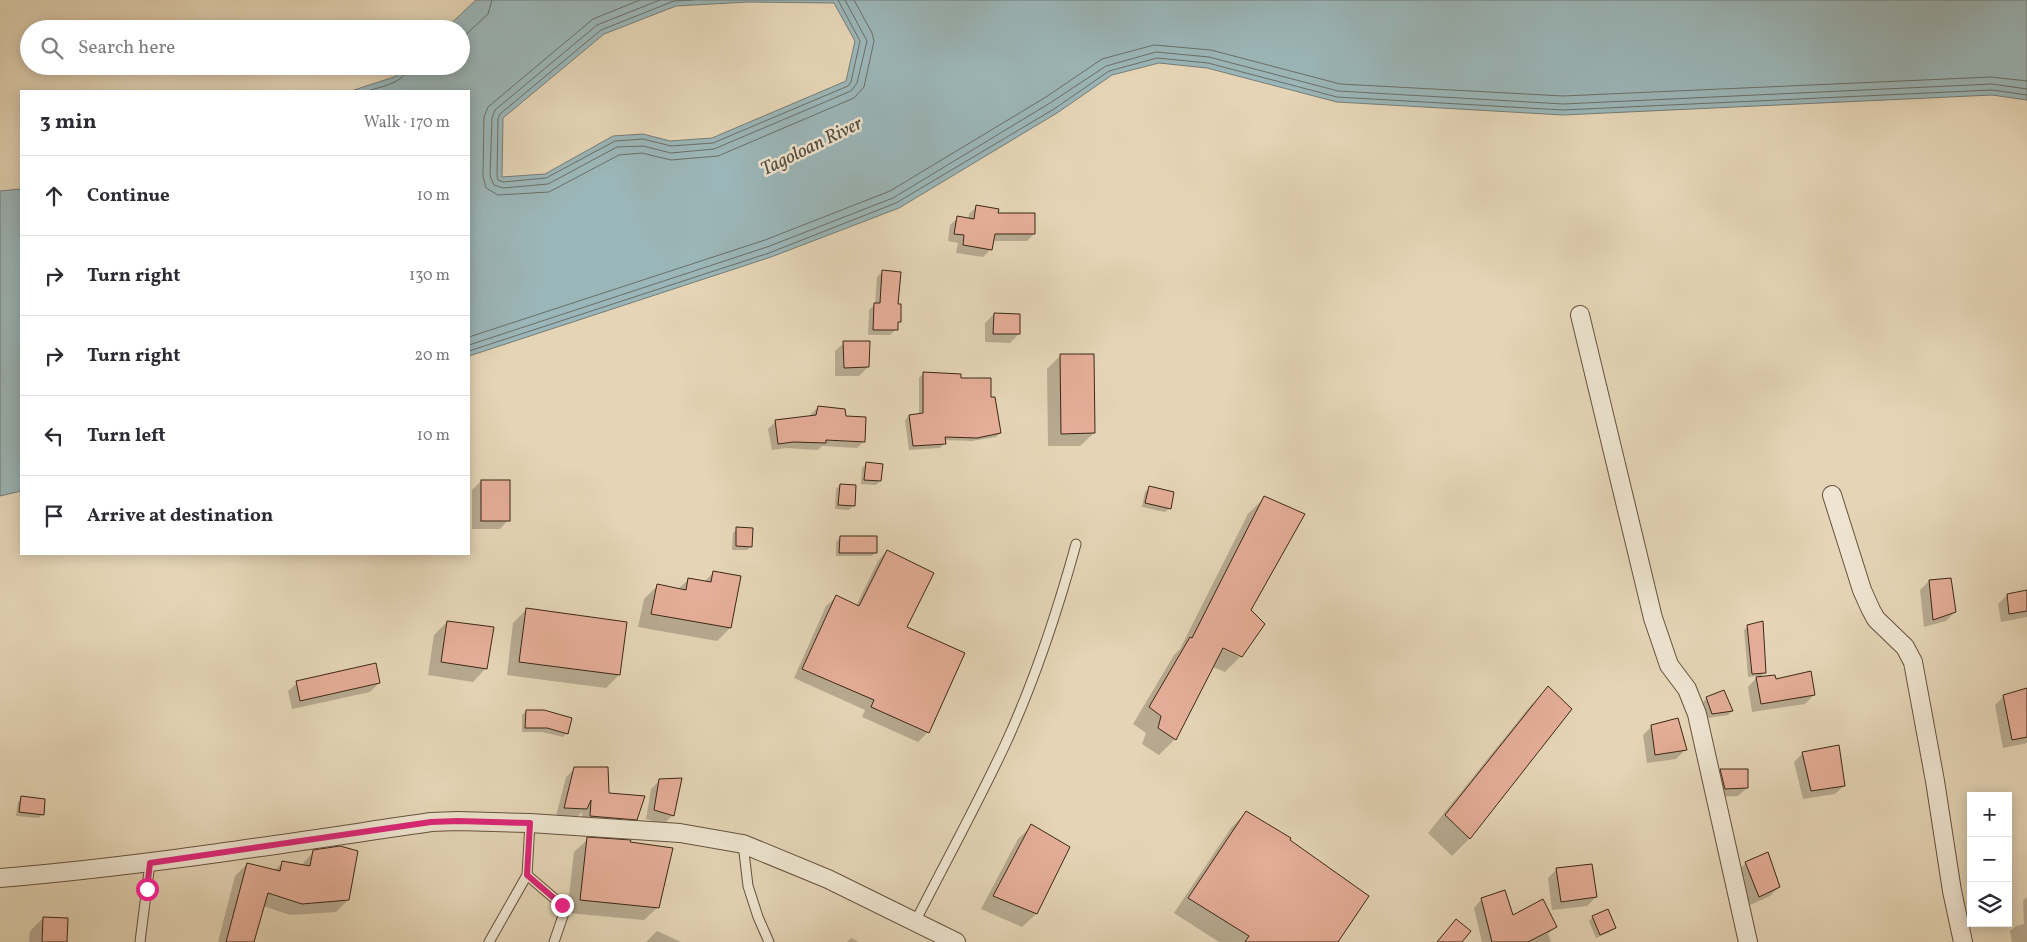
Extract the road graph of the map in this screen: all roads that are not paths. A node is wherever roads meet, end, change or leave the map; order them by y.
1 (1580, 314) dead end
2 (1832, 495) dead end
3 (1076, 544) dead end
4 (530, 823) junction
5 (742, 844) junction
6 (150, 863) junction
7 (527, 875) junction
8 (0, 878) edge
9 (915, 922) junction
10 (930, 936) edge
11 (140, 942) edge
12 (489, 942) edge
13 (554, 942) edge
14 (769, 942) edge
15 (956, 942) edge
16 (1748, 942) edge
17 (1963, 942) edge

1 - 16 street
2 - 17 street
3 - 9 lane
4 - 5 street
4 - 6 street
4 - 7 lane
5 - 9 street
5 - 14 lane
6 - 8 street
6 - 11 lane
7 - 12 lane
7 - 13 lane
9 - 10 street
10 - 15 street

